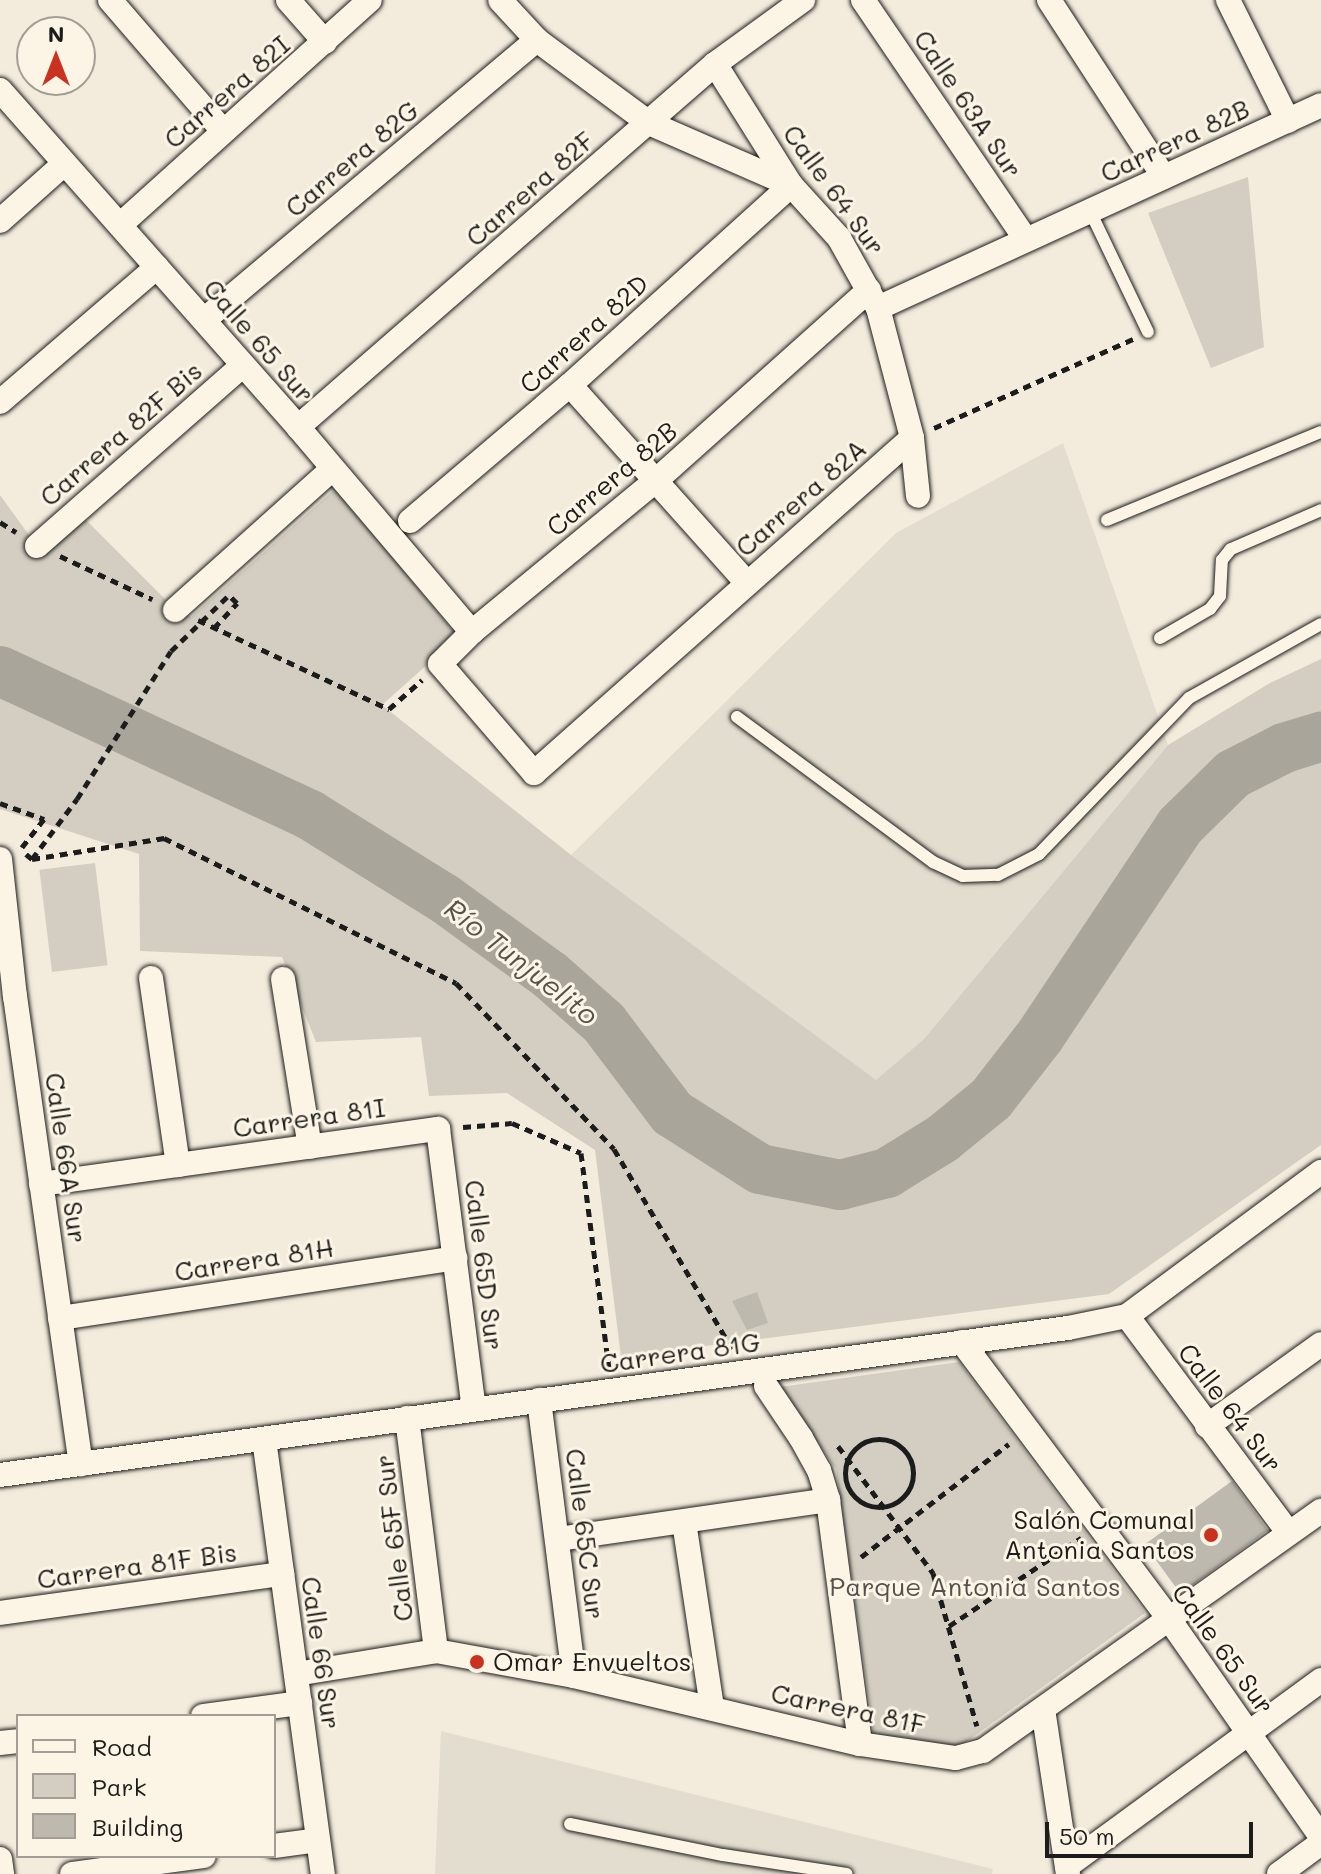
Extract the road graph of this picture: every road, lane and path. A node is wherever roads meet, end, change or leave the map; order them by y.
1 (110, 0) edge
2 (288, 0) edge
3 (370, 0) edge
4 (500, 0) edge
5 (803, 0) edge
6 (863, 0) edge
7 (1049, 0) edge
8 (1228, 0) edge
9 (537, 40) junction
10 (325, 42) junction
11 (715, 64) junction
12 (0, 90) edge
13 (1321, 105) edge
14 (1288, 121) junction
15 (649, 123) junction
16 (223, 131) junction
17 (64, 164) junction
18 (1164, 177) junction
19 (791, 185) junction
20 (1090, 211) junction
21 (0, 221) edge
22 (120, 225) junction
23 (1026, 240) junction
24 (157, 267) junction
25 (873, 299) junction
26 (204, 320) junction
27 (1148, 332) joint
28 (243, 365) junction
29 (570, 385) junction
30 (0, 402) edge
31 (298, 427) junction
32 (1321, 432) edge
33 (912, 438) junction
34 (332, 469) junction
35 (654, 482) junction
36 (918, 496) dead end
37 (1321, 510) edge
38 (1107, 520) dead end
39 (410, 521) dead end
40 (37, 546) dead end
41 (747, 583) junction
42 (175, 610) dead end
43 (1321, 624) edge
44 (214, 628) dead end
45 (472, 632) junction
46 (1160, 638) dead end
47 (440, 664) junction
48 (389, 709) dead end
49 (737, 717) dead end
50 (0, 803) edge
51 (0, 859) edge
52 (32, 859) junction
53 (151, 978) dead end
54 (283, 979) dead end
55 (7, 997) edge
56 (438, 1129) junction
57 (310, 1147) junction
58 (178, 1165) junction
59 (1321, 1172) edge
60 (41, 1184) junction
61 (455, 1258) junction
62 (1127, 1316) junction
63 (60, 1318) junction
64 (962, 1342) junction
65 (1321, 1344) edge
66 (756, 1379) junction
67 (611, 1390) junction
68 (539, 1400) junction
69 (474, 1409) junction
70 (407, 1418) junction
71 (1207, 1426) junction
72 (1029, 1429) junction
73 (829, 1435) dead end
74 (264, 1439) junction
75 (848, 1458) junction
76 (81, 1464) junction
77 (0, 1475) edge
78 (828, 1500) junction
79 (884, 1507) junction
80 (1321, 1511) edge
81 (684, 1522) junction
82 (899, 1527) junction
83 (1098, 1527) junction
84 (1289, 1533) junction
85 (559, 1539) junction
86 (282, 1574) junction
87 (838, 1574) junction
88 (0, 1613) edge
89 (1169, 1619) junction
90 (949, 1626) junction
91 (436, 1651) junction
92 (296, 1674) junction
93 (574, 1676) junction
94 (1321, 1680) edge
95 (300, 1703) junction
96 (712, 1708) junction
97 (1043, 1709) junction
98 (218, 1714) edge
99 (1249, 1733) junction
100 (860, 1744) junction
101 (983, 1751) junction
102 (570, 1824) dead end
103 (318, 1840) junction
104 (1321, 1840) edge
105 (276, 1846) edge
106 (196, 1858) edge
107 (0, 1859) edge
108 (156, 1868) edge
109 (1068, 1870) edge
110 (2, 1874) edge
111 (72, 1874) edge
112 (323, 1874) edge
113 (847, 1874) edge
114 (1279, 1874) edge

1 - 16 street
2 - 10 street
3 - 10 street, Carrera 82I
4 - 9 street
5 - 11 street, Carrera 82F
6 - 23 street, Calle 63A Sur
7 - 18 street
8 - 14 street
9 - 15 street
9 - 26 street, Carrera 82G
10 - 16 street, Carrera 82I
11 - 15 street, Carrera 82F
11 - 19 street, Calle 64 Sur
12 - 17 street, Calle 65 Sur
13 - 14 street, Carrera 82B
14 - 18 street, Carrera 82B
15 - 19 street
15 - 31 street, Carrera 82F
16 - 22 street, Carrera 82I
17 - 21 street
17 - 22 street, Calle 65 Sur
18 - 20 street, Carrera 82B
19 - 25 street, Calle 64 Sur
19 - 29 street, Carrera 82D
20 - 23 street, Carrera 82B
20 - 27 lane
22 - 24 street, Calle 65 Sur
23 - 25 street, Carrera 82B
24 - 26 street, Calle 65 Sur
24 - 30 street
25 - 33 street, Calle 64 Sur
25 - 35 street, Carrera 82B
26 - 28 street, Calle 65 Sur
27 - 33 path
28 - 31 street, Calle 65 Sur
28 - 40 street, Carrera 82F Bis
29 - 35 street
29 - 39 street, Carrera 82D
31 - 34 street, Calle 65 Sur
32 - 38 lane
33 - 36 street, Calle 64 Sur
33 - 41 street, Carrera 82A
34 - 42 street
34 - 45 street, Calle 65 Sur
35 - 41 street
35 - 45 street, Carrera 82B
37 - 46 lane
41 - 47 street, Carrera 82A
43 - 49 lane
44 - 52 path, bridge
45 - 47 street, Carrera 82B
47 - 48 path
50 - 52 path
51 - 55 street, Calle 66A Sur
52 - 66 path
53 - 58 street
54 - 57 street
55 - 60 street, Calle 66A Sur
56 - 57 street, Carrera 81I
56 - 61 street, Calle 65D Sur
56 - 67 path
57 - 58 street, Carrera 81I
58 - 60 street, Carrera 81I
59 - 62 street, Carrera 81G
60 - 63 street, Calle 66A Sur
61 - 63 street, Carrera 81H
61 - 69 street, Calle 65D Sur
62 - 64 street, Carrera 81G
62 - 71 street, Calle 64 Sur
63 - 76 street, Calle 66A Sur
64 - 66 street, Carrera 81G
64 - 72 street, Calle 65 Sur
65 - 71 street
66 - 67 street, Carrera 81G
66 - 78 street
67 - 68 street, Carrera 81G
68 - 69 street, Carrera 81G
68 - 85 street, Calle 65C Sur
69 - 70 street, Carrera 81G
70 - 74 street, Carrera 81G
70 - 91 street, Calle 65F Sur
71 - 84 street, Calle 64 Sur
72 - 82 path
72 - 83 street, Calle 65 Sur
73 - 75 path
74 - 76 street, Carrera 81G
74 - 86 street, Calle 66 Sur
75 - 79 path
75 - 79 path
75 - 79 path
76 - 77 street, Carrera 81G
78 - 81 street
78 - 87 street
79 - 82 path
80 - 84 street, Carrera 81F
81 - 85 street
81 - 96 street
82 - 87 path
82 - 90 path
83 - 89 street, Calle 65 Sur
83 - 90 path
84 - 89 street, Carrera 81F
85 - 93 street, Calle 65C Sur
86 - 88 street, Carrera 81F Bis
86 - 92 street, Calle 66 Sur
87 - 100 street
89 - 97 street, Carrera 81F
89 - 99 street, Calle 65 Sur
90 - 101 path
91 - 92 street, Carrera 81F
91 - 93 street, Carrera 81F
92 - 95 street, Calle 66 Sur
93 - 96 street, Carrera 81F
94 - 99 street
95 - 98 street
95 - 103 street, Calle 66 Sur
96 - 100 street, Carrera 81F
97 - 101 street, Carrera 81F
97 - 109 street
99 - 104 street, Calle 65 Sur
99 - 109 street
100 - 101 street, Carrera 81F
102 - 113 lane
103 - 105 street
103 - 112 street, Calle 66 Sur
104 - 114 street
106 - 108 street
107 - 110 street
108 - 111 street

